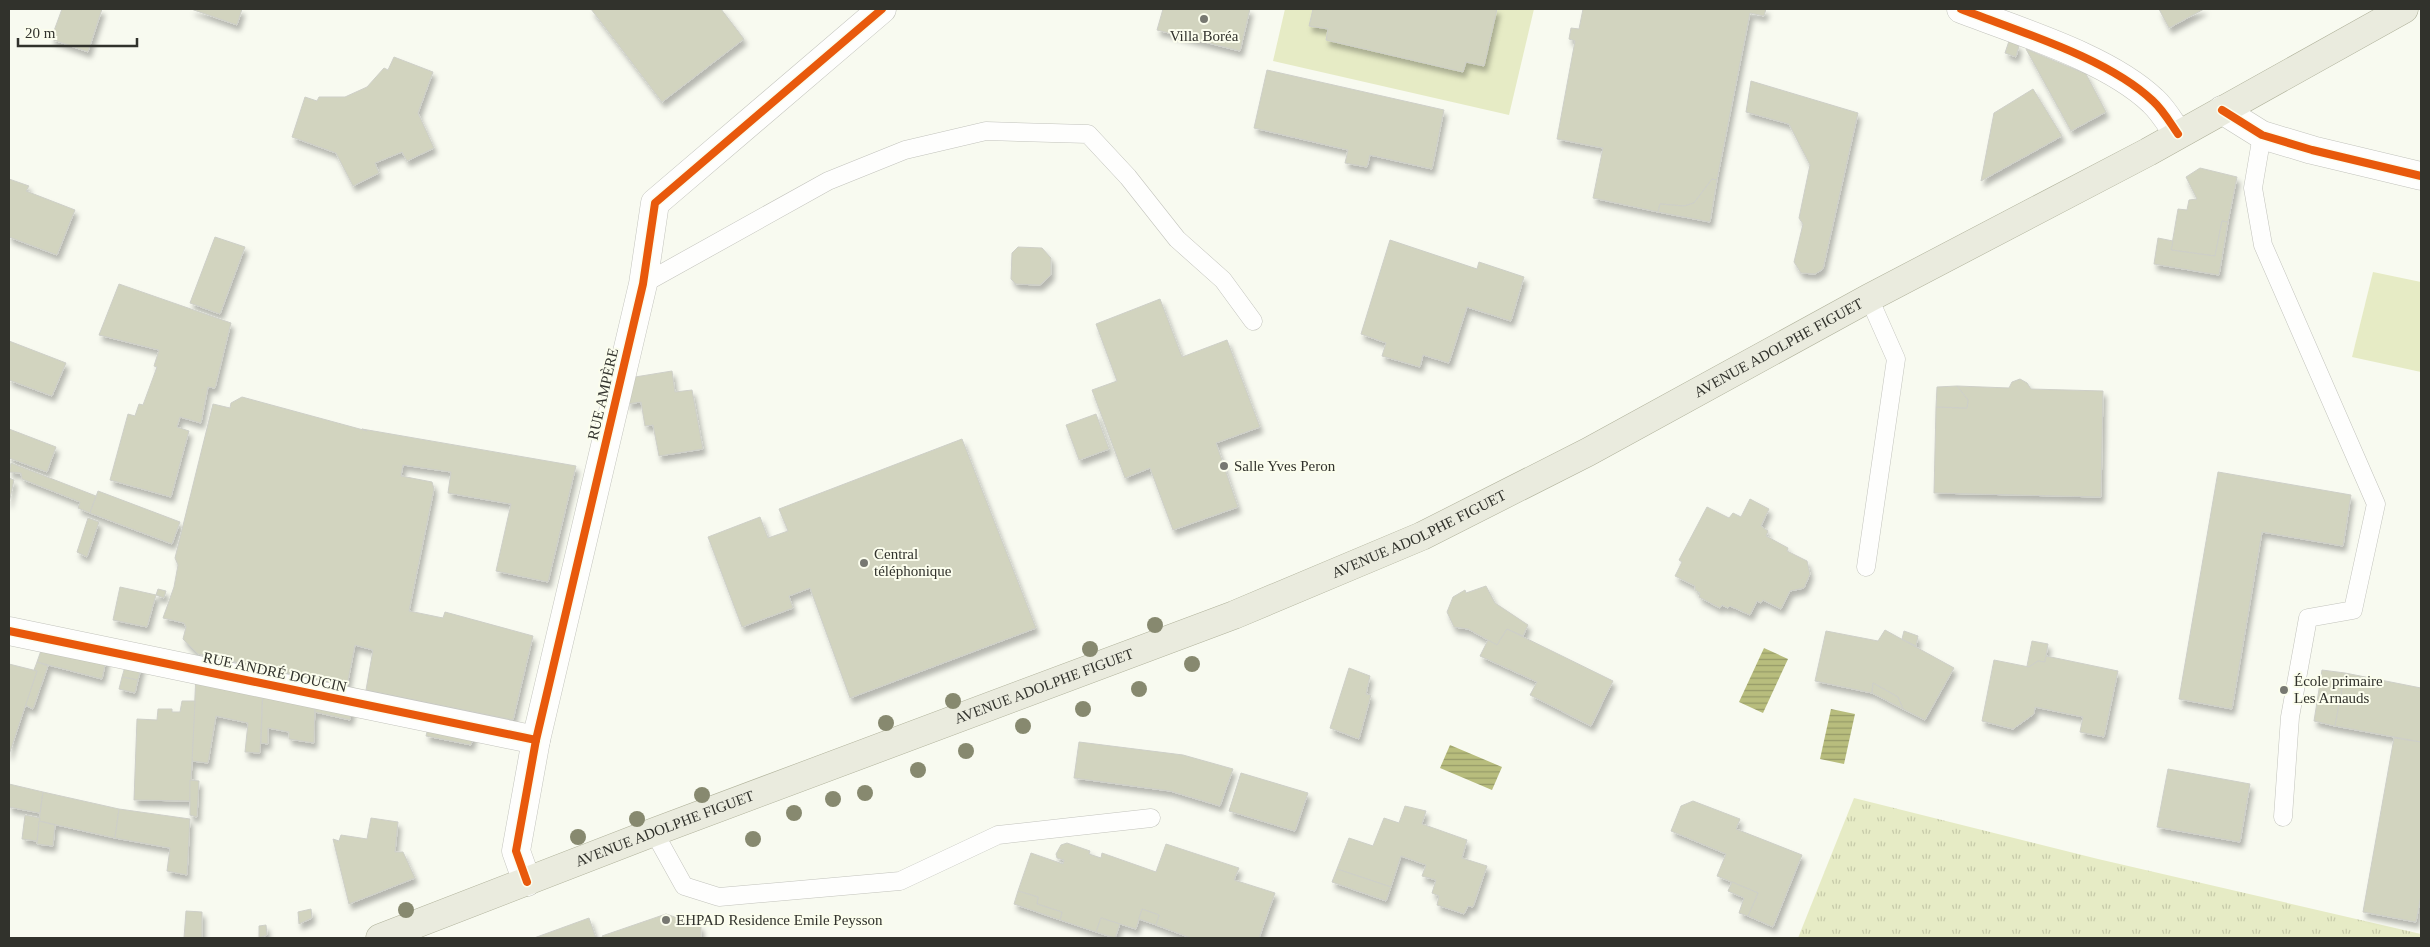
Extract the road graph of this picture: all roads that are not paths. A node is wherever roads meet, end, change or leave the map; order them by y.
1 (882, 9) edge
2 (1961, 9) edge
3 (2404, 9) edge
4 (2222, 110) junction
5 (2178, 134) junction
6 (2262, 135) junction
7 (2421, 176) edge
8 (643, 284) junction
9 (1869, 298) junction
10 (1253, 321) dead end
11 (1866, 567) dead end
12 (9, 631) edge
13 (536, 740) junction
14 (2283, 817) dead end
15 (1151, 818) dead end
16 (654, 832) junction
17 (527, 882) junction
18 (380, 938) edge

1 - 8 street, RUE AMPÈRE
2 - 5 street
3 - 4 main road, AVENUE ADOLPHE FIGUET
4 - 5 main road, AVENUE ADOLPHE FIGUET
4 - 6 street
5 - 9 main road, AVENUE ADOLPHE FIGUET
6 - 7 street
6 - 14 lane
8 - 10 lane
8 - 13 street, RUE AMPÈRE
9 - 11 lane
9 - 16 main road, AVENUE ADOLPHE FIGUET
12 - 13 street, RUE ANDRÉ DOUCIN
13 - 17 street, RUE AMPÈRE
15 - 16 lane
16 - 17 main road, AVENUE ADOLPHE FIGUET
17 - 18 main road, AVENUE ADOLPHE FIGUET

